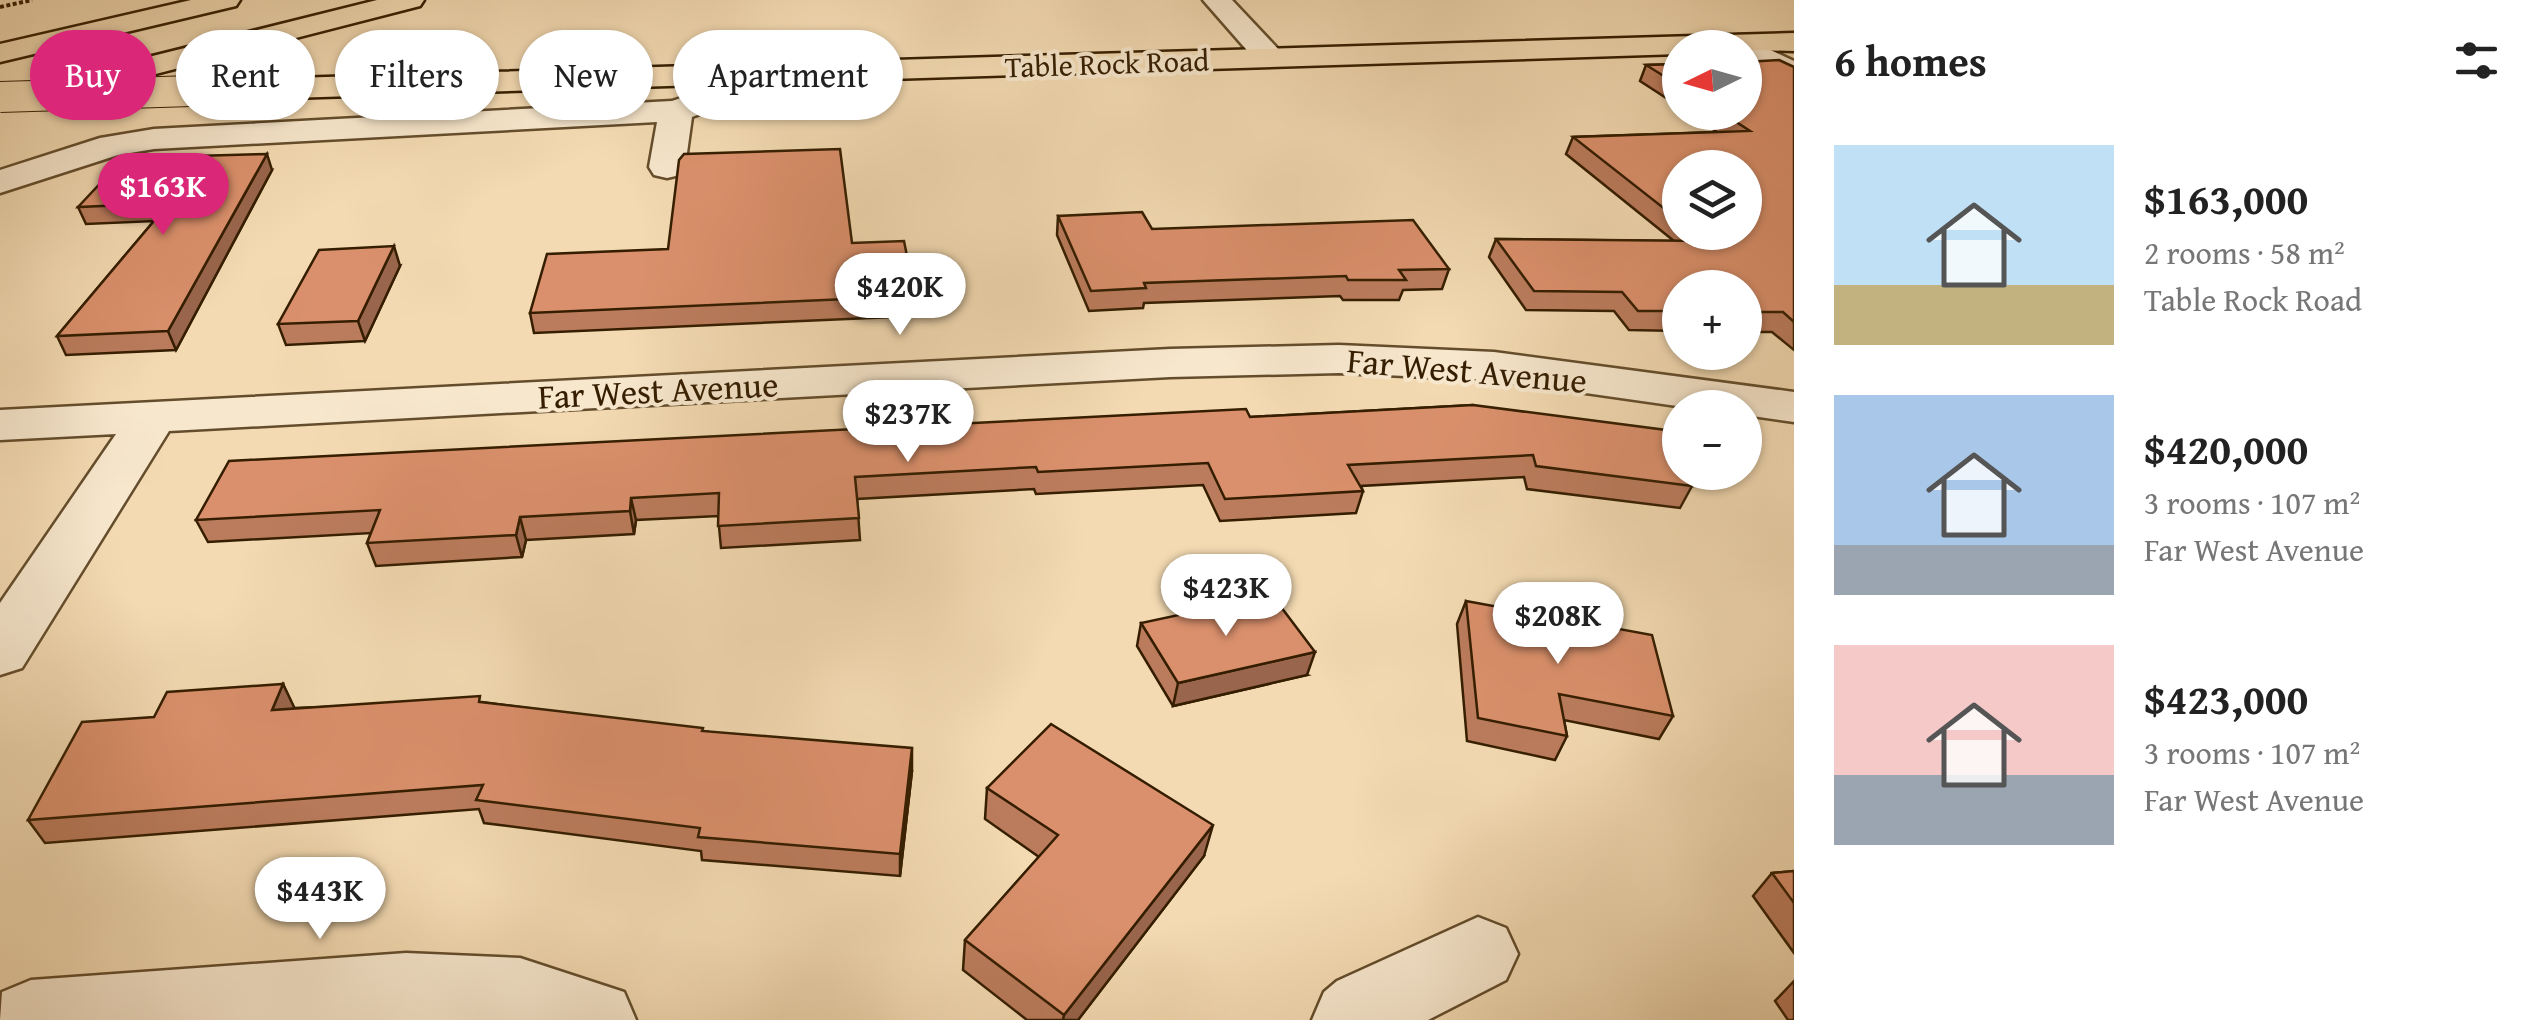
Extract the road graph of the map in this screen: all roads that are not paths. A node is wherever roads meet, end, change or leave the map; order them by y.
1 (226, 0) edge
2 (410, 0) edge
3 (1218, 0) edge
4 (1794, 42) edge
5 (1762, 43) edge
6 (1662, 46) edge
7 (0, 53) edge
8 (1762, 57) edge
9 (1270, 58) junction
10 (903, 70) edge
11 (1794, 74) edge
12 (673, 77) edge
13 (0, 101) edge
14 (673, 111) edge
15 (675, 120) edge
16 (667, 167) dead end
17 (0, 182) edge
18 (1794, 407) edge
19 (153, 416) junction
20 (0, 425) edge
21 (0, 652) edge
22 (1478, 954) dead end
23 (31, 1020) edge
24 (595, 1020) edge
25 (1352, 1020) edge

1 - 7 main road
2 - 13 main road
3 - 9 street
4 - 5 main road, Table Rock Road
6 - 9 main road, Table Rock Road
8 - 11 street
9 - 10 main road, Table Rock Road
12 - 13 main road, Table Rock Road, bridge
14 - 17 street
15 - 16 street
18 - 19 street, Far West Avenue
19 - 20 street, Far West Avenue
19 - 21 street
22 - 25 street
23 - 24 street

